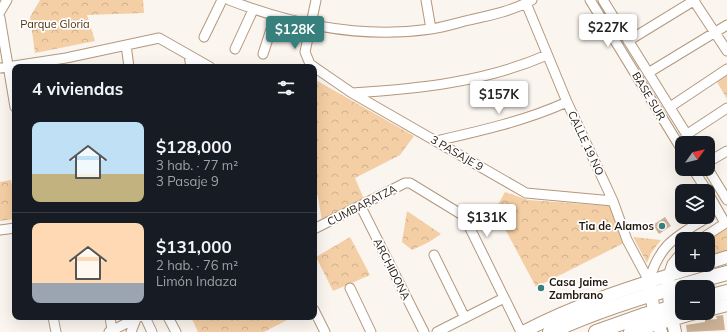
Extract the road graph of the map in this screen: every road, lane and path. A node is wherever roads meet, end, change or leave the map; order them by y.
1 (7, 0) edge
2 (222, 0) edge
3 (229, 0) edge
4 (316, 0) edge
5 (426, 0) edge
6 (590, 0) edge
7 (695, 0) edge
8 (606, 1) edge
9 (529, 2) edge
10 (253, 10) junction
11 (0, 12) edge
12 (274, 17) junction
13 (0, 18) edge
14 (727, 25) edge
15 (312, 26) junction
16 (431, 29) junction
17 (715, 32) junction
18 (204, 37) dead end
19 (628, 41) junction
20 (126, 45) junction
21 (235, 49) dead end
22 (727, 51) edge
23 (263, 54) dead end
24 (189, 55) junction
25 (547, 55) junction
26 (67, 62) edge
27 (46, 64) edge
28 (129, 64) edge
29 (190, 64) edge
30 (205, 64) edge
31 (310, 64) edge
32 (4, 68) edge
33 (317, 69) edge
34 (727, 69) edge
35 (648, 73) junction
36 (352, 93) junction
37 (12, 96) edge
38 (567, 102) junction
39 (670, 107) junction
40 (727, 108) edge
41 (686, 134) joint
42 (675, 139) edge
43 (436, 140) junction
44 (727, 151) edge
45 (715, 158) edge
46 (712, 176) edge
47 (727, 200) edge
48 (613, 201) junction
49 (715, 205) edge
50 (727, 205) edge
51 (361, 207) junction
52 (718, 210) junction
53 (715, 212) edge
54 (726, 222) edge
55 (698, 224) edge
56 (12, 228) edge
57 (317, 228) edge
58 (0, 230) edge
59 (711, 232) edge
60 (434, 255) dead end
61 (727, 258) edge
62 (675, 260) edge
63 (715, 261) edge
64 (689, 272) edge
65 (727, 273) edge
66 (668, 283) junction
67 (650, 287) junction
68 (350, 288) dead end
69 (727, 292) edge
70 (715, 295) edge
71 (504, 298) junction
72 (727, 305) edge
73 (715, 308) edge
74 (675, 310) edge
75 (317, 316) edge
76 (465, 318) junction
77 (54, 320) edge
78 (110, 320) edge
79 (136, 320) edge
80 (139, 320) edge
81 (142, 320) edge
82 (170, 320) edge
83 (675, 320) edge
84 (658, 322) edge
85 (111, 331) edge
86 (56, 332) edge
87 (131, 332) edge
88 (152, 332) edge
89 (176, 332) edge
90 (326, 332) edge
91 (371, 332) edge
92 (424, 332) edge
93 (437, 332) edge
94 (522, 332) edge
95 (550, 332) edge
96 (596, 332) edge
97 (630, 332) edge
98 (675, 332) edge

1 - 11 street
2 - 18 street
3 - 10 street
4 - 15 street, 3 PASAJE 9
5 - 16 street
6 - 42 street, BASE SUR
7 - 17 street
7 - 19 street
8 - 19 street, BASE SUR
9 - 16 street
9 - 25 street, CALLE 19 NO
10 - 12 street
10 - 21 street
12 - 15 street
12 - 23 street
13 - 32 street
14 - 17 street
15 - 16 street
15 - 31 street, 3 PASAJE 9
17 - 22 street
17 - 35 street
19 - 35 street, BASE SUR
20 - 24 street
20 - 26 street
20 - 28 street
24 - 29 street
24 - 30 street
25 - 36 street
25 - 38 street, CALLE 19 NO
26 - 27 street
32 - 37 street
33 - 36 street, 3 PASAJE 9
34 - 39 street
35 - 39 street, BASE SUR
36 - 43 street, 3 PASAJE 9
38 - 43 street
38 - 48 street, CALLE 19 NO
39 - 41 street, BASE SUR
40 - 41 street
43 - 48 street, 3 PASAJE 9
44 - 45 street
46 - 47 street
48 - 67 street, CALLE 19 NO
49 - 52 street
50 - 52 street
51 - 57 street, CUMBARATZA
51 - 71 street, CUMBARATZA
51 - 92 street, ARCHIDONA
52 - 53 street
52 - 54 street
54 - 59 street
55 - 67 street
56 - 58 street
60 - 76 street
61 - 63 main road
62 - 66 street
64 - 66 main road
65 - 66 highway
66 - 67 highway
66 - 74 main road
67 - 84 main road
67 - 94 main road
67 - 95 highway
68 - 91 street
69 - 70 highway
71 - 76 street
71 - 94 street
72 - 73 main road
74 - 84 highway
75 - 90 street
76 - 93 street
77 - 86 street
78 - 85 street
79 - 85 street
80 - 87 street
81 - 88 street
82 - 89 street
83 - 98 main road
84 - 96 highway
84 - 97 main road

